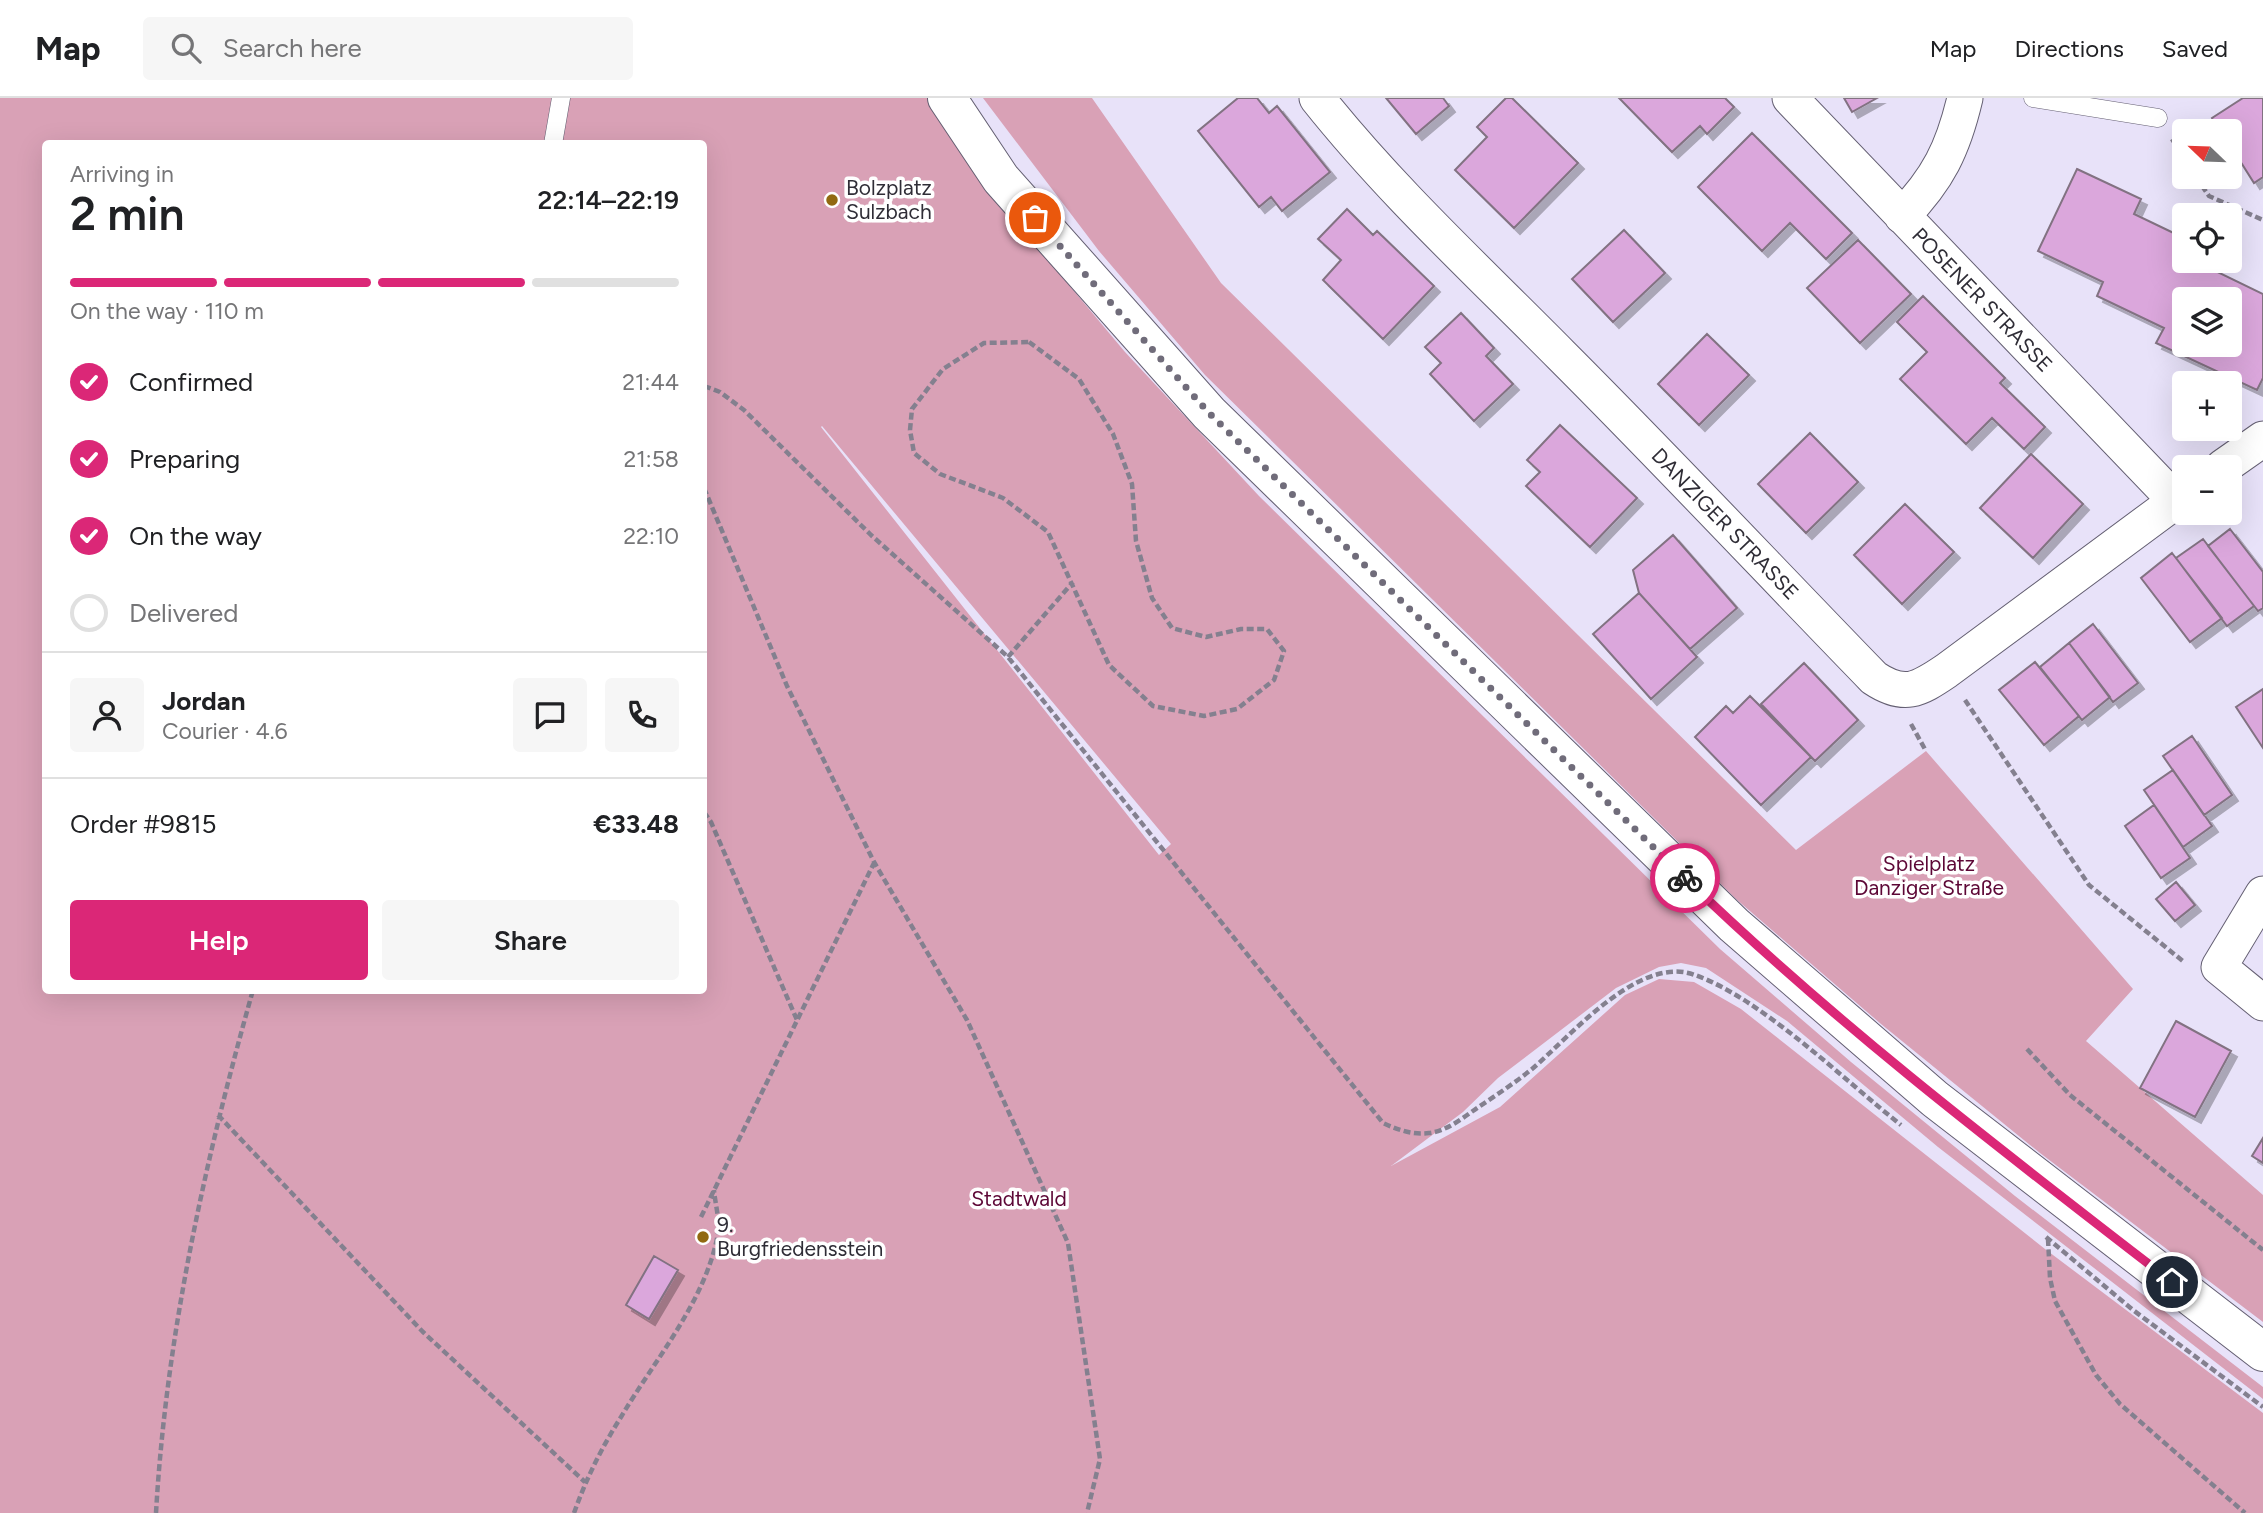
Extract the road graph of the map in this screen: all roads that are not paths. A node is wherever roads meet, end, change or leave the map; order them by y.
1 (561, 98) edge
2 (947, 98) edge
3 (1317, 98) edge
4 (1790, 98) edge
5 (1965, 98) edge
6 (2033, 98) edge
7 (2158, 118) dead end
8 (554, 140) edge
9 (1902, 216) junction
10 (2263, 439) edge
11 (2240, 455) edge
12 (2172, 490) edge
13 (2172, 504) edge
14 (2263, 894) edge
15 (2263, 1003) edge
16 (2263, 1352) edge

1 - 8 lane
2 - 16 main road
3 - 13 street, DANZIGER STRASSE
4 - 9 street, POSENER STRASSE
5 - 9 street
6 - 7 lane
9 - 12 street, POSENER STRASSE
10 - 11 street
14 - 15 street

